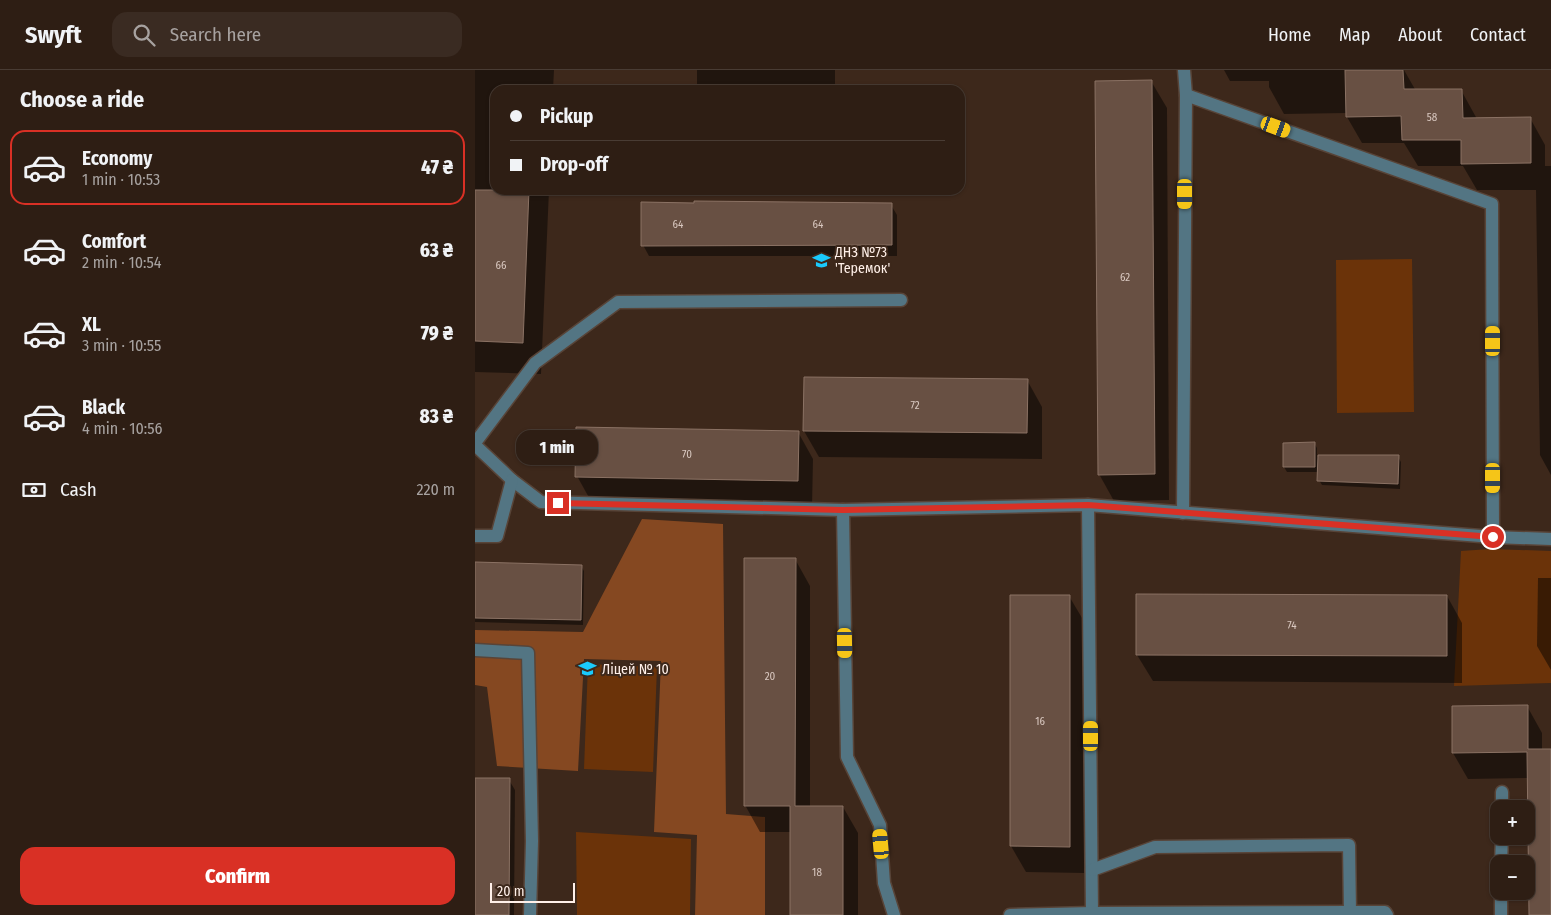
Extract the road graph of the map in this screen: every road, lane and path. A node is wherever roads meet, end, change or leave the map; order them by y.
1 (1184, 70) edge
2 (1186, 95) junction
3 (901, 300) dead end
4 (475, 444) edge
5 (512, 480) junction
6 (1088, 505) junction
7 (843, 510) junction
8 (1183, 513) junction
9 (475, 536) edge
10 (1493, 537) junction
11 (1551, 539) edge
12 (475, 650) edge
13 (1502, 792) dead end
14 (1502, 800) edge
15 (1092, 870) junction
16 (1501, 900) edge
17 (1350, 912) junction
18 (1092, 913) junction
19 (530, 915) edge
20 (895, 915) edge
21 (1011, 915) edge
22 (1387, 915) edge
23 (1501, 915) edge

1 - 2 lane
2 - 8 lane
2 - 10 lane
3 - 4 lane
4 - 5 lane
5 - 7 lane
5 - 9 lane
6 - 7 lane
6 - 8 lane
6 - 15 lane
7 - 20 lane
8 - 10 lane
10 - 11 lane
12 - 19 lane
13 - 14 lane
15 - 17 lane
15 - 18 lane
16 - 23 lane
17 - 18 lane
17 - 22 lane
18 - 21 lane

